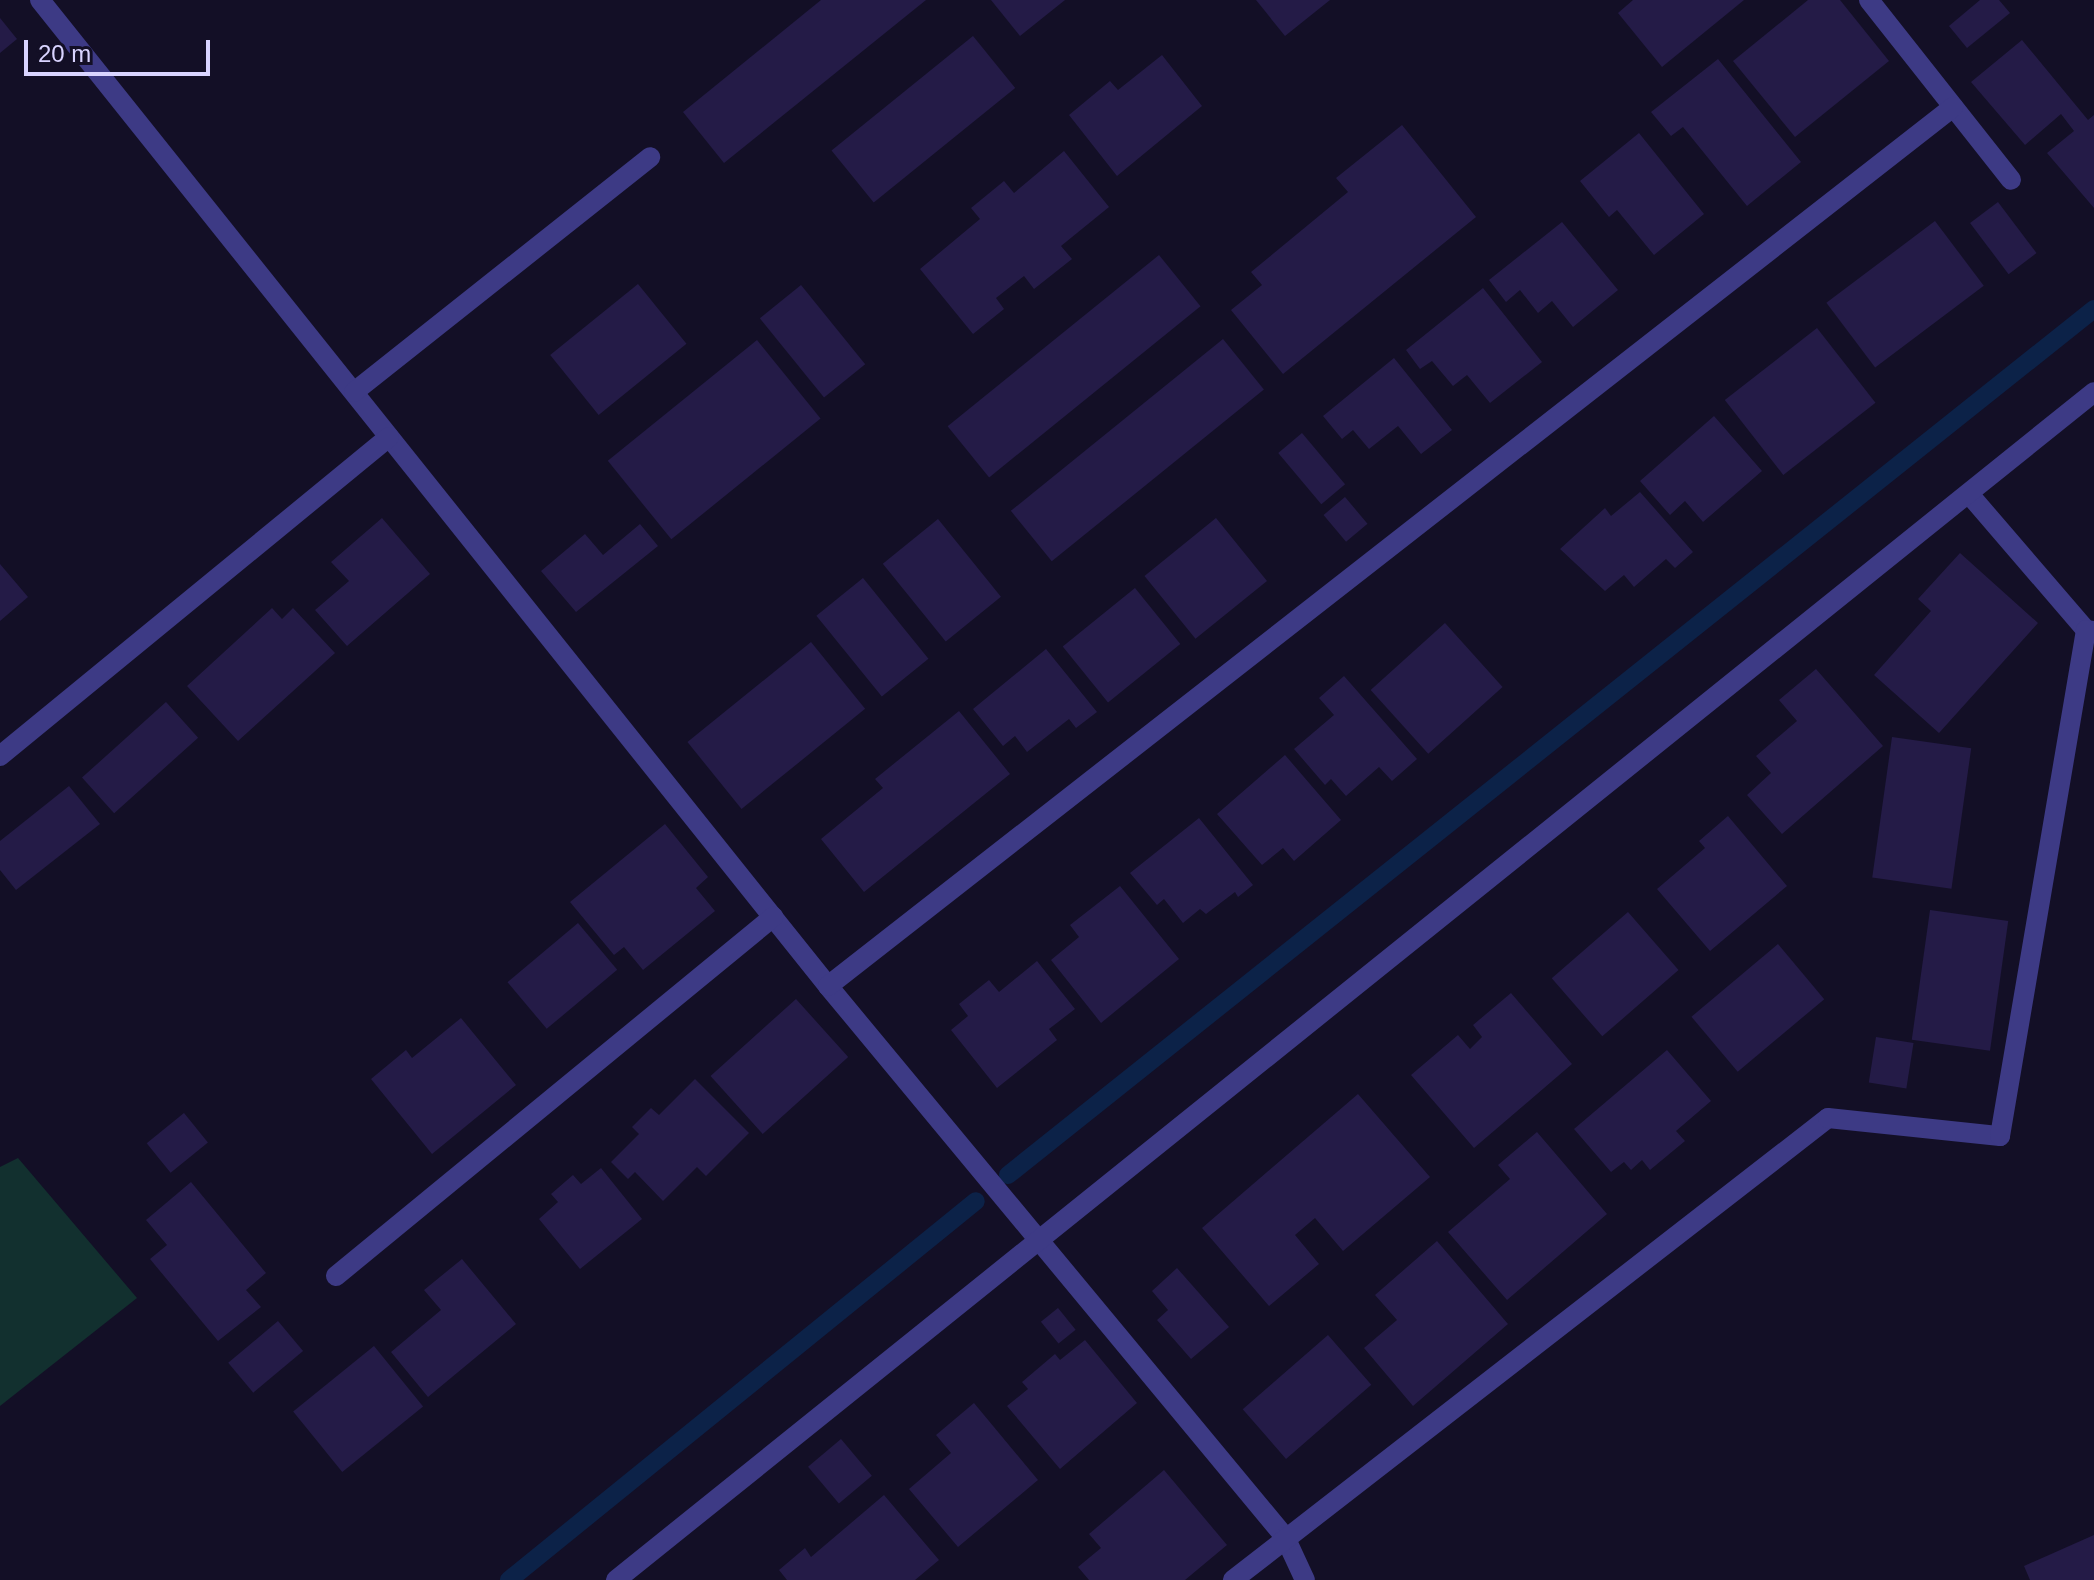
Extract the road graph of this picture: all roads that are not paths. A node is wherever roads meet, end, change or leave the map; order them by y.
1 (40, 0) edge
2 (1869, 0) edge
3 (1953, 107) junction
4 (650, 157) dead end
5 (2011, 180) dead end
6 (354, 392) junction
7 (2094, 392) edge
8 (389, 437) junction
9 (1969, 494) junction
10 (2090, 631) edge
11 (0, 756) edge
12 (773, 917) junction
13 (828, 986) junction
14 (1039, 1245) junction
15 (336, 1276) dead end
16 (1285, 1537) junction
17 (616, 1580) edge
18 (1233, 1580) edge
19 (1305, 1580) edge

1 - 6 street
2 - 3 street
3 - 5 street
3 - 13 street
4 - 6 street
6 - 8 street
7 - 9 street
8 - 11 street
8 - 12 street
9 - 10 street
9 - 14 street
10 - 16 street
12 - 13 street
12 - 15 street
13 - 14 street
14 - 16 street
14 - 17 street
16 - 18 street
16 - 19 street

